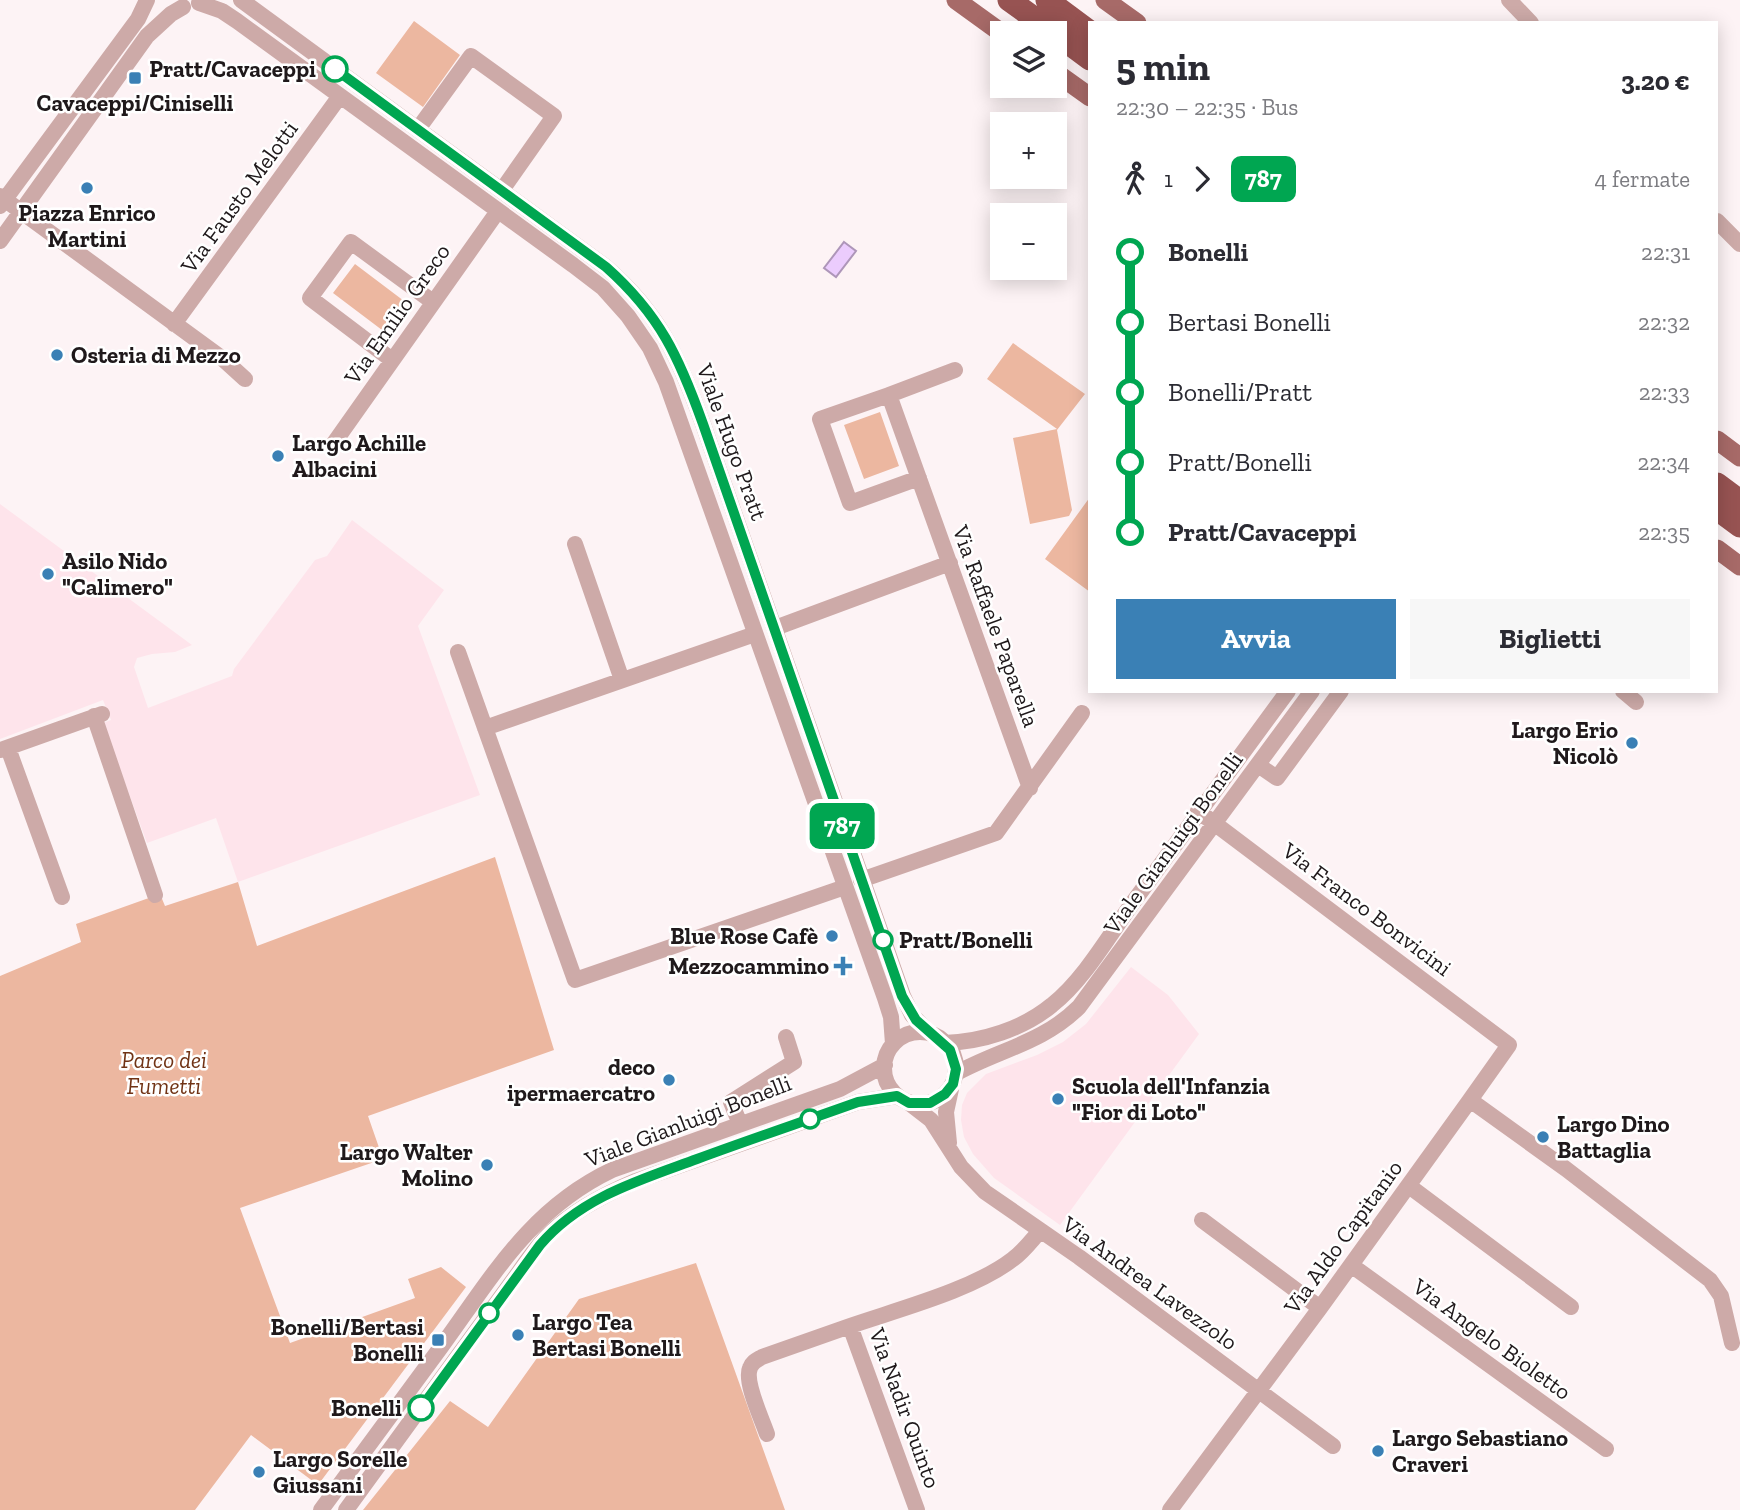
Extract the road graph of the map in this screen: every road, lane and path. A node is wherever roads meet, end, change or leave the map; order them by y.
1 (147, 0) edge
2 (163, 0) edge
3 (241, 0) edge
4 (956, 0) edge
5 (1007, 0) edge
6 (1105, 0) edge
7 (1509, 0) edge
8 (195, 3) edge
9 (1040, 9) edge
10 (1134, 21) edge
11 (1529, 21) edge
12 (990, 25) edge
13 (1088, 31) edge
14 (1067, 42) edge
15 (1088, 58) edge
16 (1067, 81) edge
17 (340, 96) junction
18 (1088, 96) edge
19 (418, 129) junction
20 (502, 190) junction
21 (2, 201) edge
22 (21, 211) junction
23 (498, 211) junction
24 (1718, 222) edge
25 (0, 241) edge
26 (1740, 244) edge
27 (433, 302) junction
28 (174, 324) junction
29 (393, 360) junction
30 (955, 370) dead end
31 (245, 379) dead end
32 (889, 395) junction
33 (1718, 441) edge
34 (334, 443) dead end
35 (1740, 457) edge
36 (919, 478) junction
37 (1718, 485) edge
38 (1740, 501) edge
39 (1718, 510) edge
40 (1740, 526) edge
41 (575, 544) dead end
42 (1718, 551) edge
43 (950, 563) junction
44 (1740, 566) edge
45 (775, 628) junction
46 (755, 634) junction
47 (458, 652) dead end
48 (622, 680) junction
49 (1287, 693) edge
50 (1311, 693) edge
51 (1340, 693) edge
52 (1625, 693) edge
53 (1636, 702) dead end
54 (1082, 713) dead end
55 (485, 728) junction
56 (4, 749) edge
57 (1258, 765) junction
58 (1030, 788) junction
59 (1199, 811) junction
60 (1214, 823) junction
61 (861, 880) junction
62 (845, 887) junction
63 (155, 895) dead end
64 (62, 897) dead end
65 (929, 1033) junction
66 (786, 1037) dead end
67 (944, 1043) junction
68 (893, 1044) junction
69 (885, 1065) junction
70 (954, 1079) junction
71 (903, 1100) junction
72 (1466, 1105) junction
73 (740, 1124) junction
74 (950, 1149) junction
75 (1409, 1186) junction
76 (1202, 1220) dead end
77 (1040, 1231) junction
78 (1351, 1265) junction
79 (1320, 1307) junction
80 (1572, 1307) dead end
81 (850, 1326) junction
82 (1732, 1342) dead end
83 (1260, 1390) junction
84 (767, 1434) dead end
85 (1334, 1446) dead end
86 (1606, 1449) dead end
87 (1174, 1509) edge
88 (321, 1510) edge
89 (346, 1510) edge
90 (917, 1510) edge

1 - 21 street
2 - 8 street, Viale Hugo Pratt
3 - 19 street, Viale Hugo Pratt
4 - 12 main road
5 - 9 highway
6 - 10 main road
7 - 11 street
8 - 17 street, Viale Hugo Pratt
8 - 22 street
9 - 13 highway
14 - 15 highway
16 - 18 main road
17 - 23 street, Viale Hugo Pratt
17 - 28 street, Via Fausto Melotti
19 - 20 street, Viale Hugo Pratt
19 - 20 street
20 - 45 street, Viale Hugo Pratt
21 - 22 street
22 - 25 street
22 - 28 street
23 - 27 street, Via Emilio Greco
23 - 46 street, Viale Hugo Pratt
24 - 26 street
27 - 29 street, Via Emilio Greco
27 - 29 street
28 - 31 street
29 - 34 street, Via Emilio Greco
30 - 32 street
32 - 36 street, Via Raffaele Paparella
32 - 36 street
33 - 35 main road
36 - 43 street, Via Raffaele Paparella
37 - 38 highway
39 - 40 highway
41 - 48 street
42 - 44 main road
43 - 45 street
43 - 58 street, Via Raffaele Paparella
45 - 61 street, Viale Hugo Pratt
46 - 48 street
46 - 62 street, Viale Hugo Pratt
47 - 55 street
48 - 55 street
49 - 59 street, Viale Gianluigi Bonelli
50 - 57 street, Viale Gianluigi Bonelli
51 - 57 street
52 - 53 street
54 - 58 street, Via Raffaele Paparella
55 - 62 street
56 - 63 street
56 - 64 street
57 - 60 street, Viale Gianluigi Bonelli
58 - 61 street, Via Raffaele Paparella
59 - 60 street, Via Franco Bonvicini
59 - 67 street, Viale Gianluigi Bonelli
60 - 70 street, Viale Gianluigi Bonelli
60 - 72 street, Via Franco Bonvicini
61 - 65 street, Viale Hugo Pratt
62 - 68 street, Viale Hugo Pratt
65 - 67 street
65 - 68 street
66 - 73 street
67 - 70 street
68 - 69 street
69 - 71 street
69 - 73 street, Viale Gianluigi Bonelli
70 - 71 street
70 - 74 street
71 - 74 street, Via Andrea Lavezzolo
71 - 89 street, Viale Gianluigi Bonelli
72 - 75 street, Via Aldo Capitanio
72 - 82 street
73 - 88 street, Viale Gianluigi Bonelli
74 - 77 street, Via Andrea Lavezzolo
75 - 78 street, Via Aldo Capitanio
75 - 80 street
76 - 79 street
77 - 81 street, Via Nadir Quinto
77 - 83 street, Via Andrea Lavezzolo
78 - 79 street, Via Aldo Capitanio
78 - 86 street, Via Angelo Bioletto
79 - 83 street, Via Aldo Capitanio
81 - 84 street
81 - 90 street, Via Nadir Quinto
83 - 85 street, Via Andrea Lavezzolo
83 - 87 street, Via Aldo Capitanio

